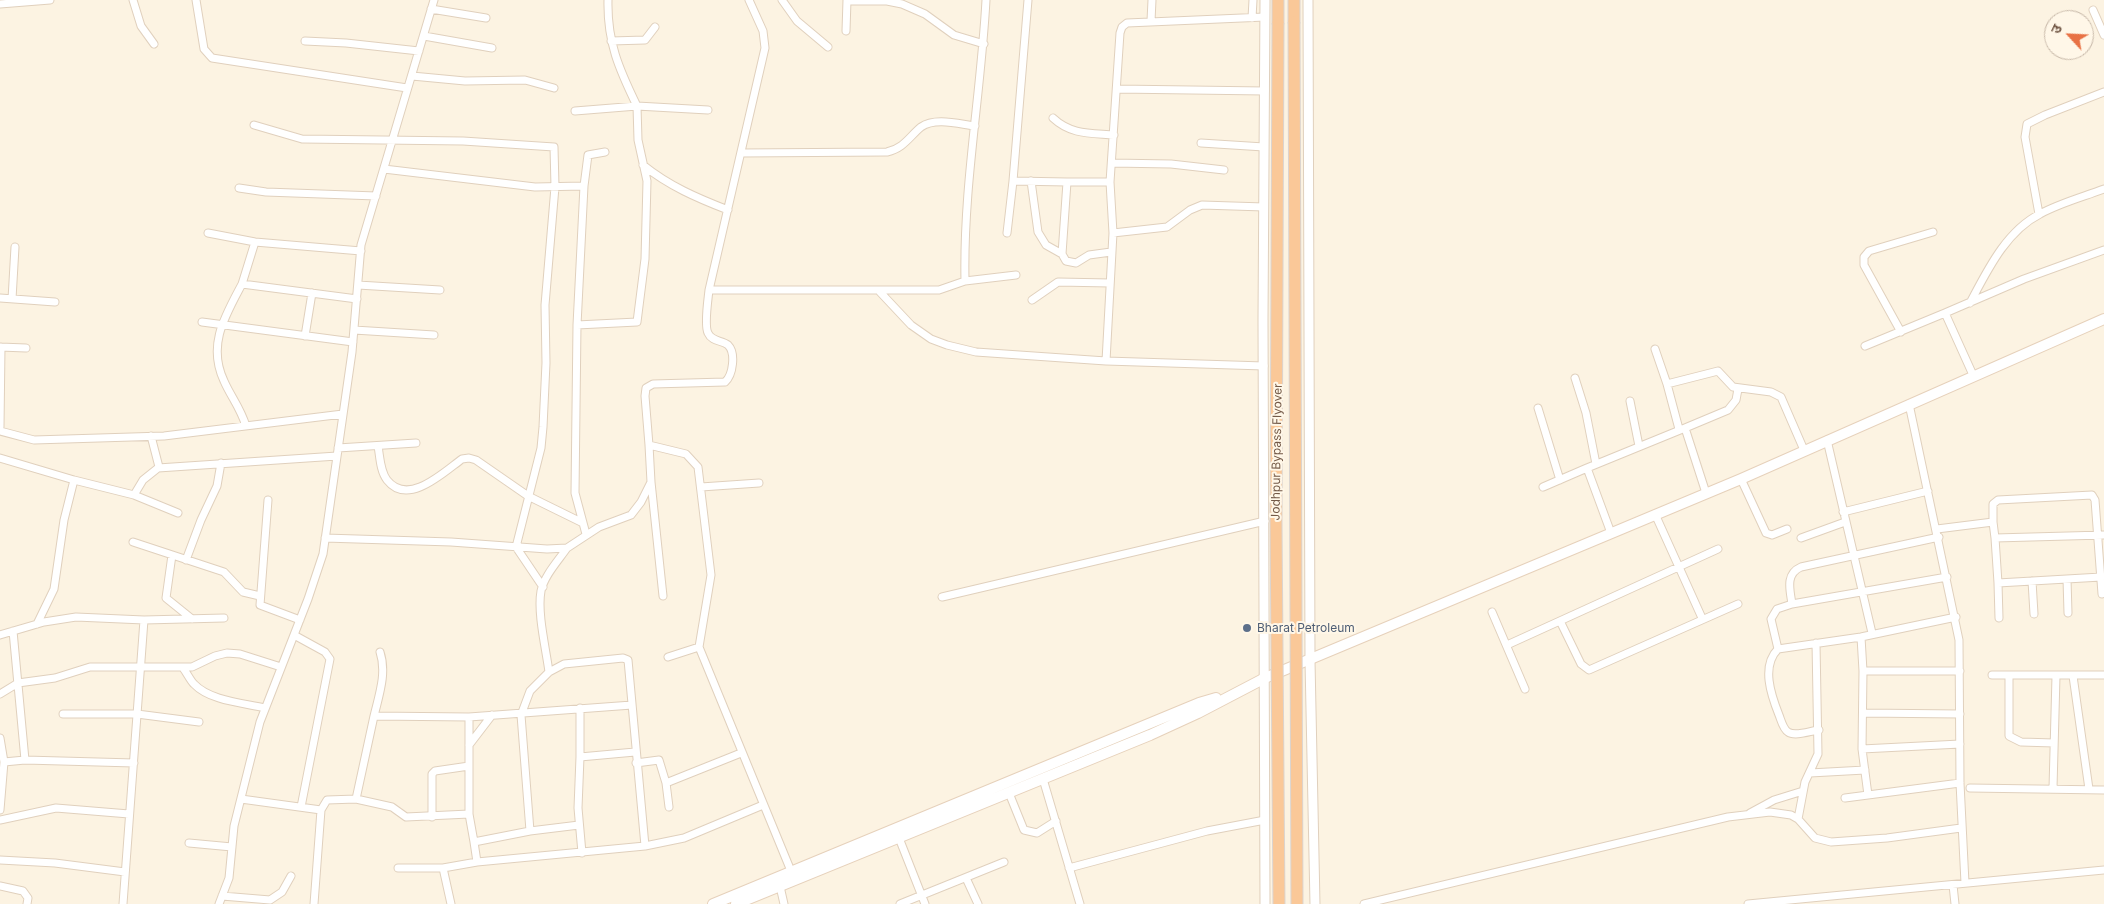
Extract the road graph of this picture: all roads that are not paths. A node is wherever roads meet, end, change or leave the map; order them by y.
1 (50, 0) edge
2 (133, 0) edge
3 (196, 0) edge
4 (434, 0) edge
5 (608, 0) edge
6 (749, 0) edge
7 (782, 0) edge
8 (848, 0) edge
9 (986, 0) edge
10 (1028, 0) edge
11 (1152, 0) edge
12 (1253, 0) edge
13 (1265, 0) edge
14 (1278, 0) edge
15 (1294, 0) edge
16 (1308, 0) edge
17 (27, 1) edge
18 (0, 4) edge
19 (432, 9) junction
20 (2094, 12) edge
21 (1265, 17) junction
22 (486, 18) dead end
23 (1252, 18) junction
24 (1151, 21) junction
25 (655, 27) dead end
26 (846, 31) dead end
27 (2104, 35) edge
28 (424, 36) junction
29 (304, 41) dead end
30 (611, 41) junction
31 (154, 44) dead end
32 (984, 44) junction
33 (828, 47) dead end
34 (492, 48) dead end
35 (419, 51) junction
36 (412, 76) junction
37 (407, 88) junction
38 (554, 88) dead end
39 (1117, 89) junction
40 (1265, 91) junction
41 (2104, 92) edge
42 (636, 106) junction
43 (708, 110) dead end
44 (575, 111) dead end
45 (1053, 118) dead end
46 (254, 125) dead end
47 (975, 126) junction
48 (1114, 135) junction
49 (392, 142) junction
50 (1201, 143) dead end
51 (1264, 147) junction
52 (606, 152) dead end
53 (741, 153) junction
54 (1112, 163) junction
55 (643, 165) junction
56 (384, 168) junction
57 (1224, 170) dead end
58 (1013, 180) junction
59 (1031, 181) junction
60 (1067, 182) junction
61 (1110, 182) junction
62 (584, 186) junction
63 (555, 187) junction
64 (239, 188) dead end
65 (2104, 189) edge
66 (376, 196) junction
67 (1264, 207) junction
68 (728, 210) junction
69 (2039, 214) junction
70 (1933, 232) dead end
71 (1007, 233) dead end
72 (1113, 233) junction
73 (208, 234) dead end
74 (255, 242) junction
75 (15, 247) dead end
76 (2104, 250) edge
77 (360, 251) junction
78 (1112, 252) junction
79 (1062, 254) junction
80 (1016, 275) dead end
81 (965, 281) junction
82 (1110, 283) junction
83 (242, 284) junction
84 (358, 285) junction
85 (440, 290) dead end
86 (709, 290) junction
87 (880, 292) junction
88 (312, 293) junction
89 (0, 298) edge
90 (12, 299) junction
91 (357, 299) junction
92 (1032, 300) dead end
93 (56, 302) dead end
94 (1970, 303) junction
95 (1945, 313) junction
96 (2104, 319) edge
97 (202, 322) dead end
98 (221, 325) junction
99 (576, 325) junction
100 (354, 330) junction
101 (1900, 332) junction
102 (434, 335) dead end
103 (305, 336) junction
104 (353, 342) junction
105 (1865, 346) dead end
106 (1, 347) edge
107 (26, 348) dead end
108 (1655, 349) dead end
109 (1106, 362) junction
110 (1264, 366) junction
111 (1973, 375) junction
112 (1575, 378) dead end
113 (1667, 384) junction
114 (1738, 389) junction
115 (1630, 400) dead end
116 (1909, 404) junction
117 (1538, 408) dead end
118 (343, 414) junction
119 (246, 426) junction
120 (1682, 428) junction
121 (0, 429) edge
122 (151, 436) junction
123 (1827, 440) junction
124 (416, 443) dead end
125 (649, 445) junction
126 (378, 446) junction
127 (1640, 446) junction
128 (338, 448) junction
129 (1804, 450) junction
130 (337, 456) junction
131 (0, 458) edge
132 (221, 463) junction
133 (1596, 464) junction
134 (158, 468) junction
135 (1587, 468) junction
136 (1741, 478) junction
137 (74, 480) junction
138 (1560, 480) junction
139 (651, 482) junction
140 (759, 483) dead end
141 (701, 487) junction
142 (1544, 487) dead end
143 (1928, 491) junction
144 (1706, 493) junction
145 (134, 495) junction
146 (528, 496) junction
147 (268, 500) dead end
148 (1843, 512) junction
149 (178, 513) dead end
150 (1655, 514) junction
151 (1264, 521) junction
152 (1845, 522) junction
153 (1993, 522) junction
154 (582, 523) junction
155 (1786, 529) dead end
156 (1611, 533) junction
157 (1938, 533) junction
158 (586, 534) junction
159 (2100, 534) edge
160 (325, 538) junction
161 (1802, 538) dead end
162 (1995, 538) junction
163 (133, 542) dead end
164 (516, 547) junction
165 (567, 548) junction
166 (1718, 549) dead end
167 (172, 555) junction
168 (1852, 556) junction
169 (186, 560) junction
170 (2102, 561) edge
171 (1680, 568) junction
172 (1947, 577) junction
173 (2101, 577) junction
174 (2067, 579) junction
175 (2032, 581) junction
176 (1998, 583) junction
177 (543, 587) junction
178 (1863, 593) junction
179 (2102, 594) dead end
180 (260, 596) junction
181 (663, 596) dead end
182 (942, 597) dead end
183 (1738, 604) dead end
184 (1792, 604) junction
185 (1492, 612) dead end
186 (2068, 613) dead end
187 (2034, 614) dead end
188 (1956, 617) junction
189 (224, 618) dead end
190 (1702, 618) junction
191 (1999, 618) dead end
192 (192, 619) junction
193 (144, 620) junction
194 (300, 620) junction
195 (1560, 621) junction
196 (37, 624) junction
197 (13, 631) junction
198 (1872, 633) junction
199 (0, 635) edge
200 (294, 635) junction
201 (1861, 637) junction
202 (1816, 643) junction
203 (1507, 645) junction
204 (699, 647) junction
205 (1778, 648) junction
206 (380, 652) dead end
207 (668, 657) dead end
208 (1310, 661) junction
209 (282, 667) junction
210 (183, 668) junction
211 (140, 669) junction
212 (1863, 671) junction
213 (1960, 671) junction
214 (549, 672) junction
215 (2104, 675) edge
216 (1992, 676) dead end
217 (2009, 676) junction
218 (2056, 676) junction
219 (2073, 676) junction
220 (1265, 678) junction
221 (18, 683) junction
222 (1525, 689) dead end
223 (0, 694) edge
224 (1230, 695) junction
225 (632, 705) junction
226 (266, 708) junction
227 (580, 708) junction
228 (1863, 713) junction
229 (63, 714) dead end
230 (137, 714) junction
231 (1960, 714) junction
232 (492, 715) junction
233 (521, 715) junction
234 (374, 716) junction
235 (469, 716) junction
236 (199, 722) dead end
237 (1819, 730) junction
238 (0, 739) edge
239 (2054, 743) junction
240 (1960, 744) junction
241 (469, 745) junction
242 (1862, 749) junction
243 (635, 752) junction
244 (742, 753) junction
245 (580, 757) junction
246 (25, 760) junction
247 (4, 762) junction
248 (134, 763) junction
249 (636, 763) junction
250 (469, 766) junction
251 (1865, 770) junction
252 (1810, 773) junction
253 (1043, 779) junction
254 (666, 783) junction
255 (1960, 783) junction
256 (1970, 788) dead end
257 (2053, 788) junction
258 (2090, 789) junction
259 (2104, 790) edge
260 (1803, 791) junction
261 (1009, 793) junction
262 (1868, 795) junction
263 (1845, 798) dead end
264 (241, 799) junction
265 (356, 799) junction
266 (763, 805) junction
267 (301, 807) junction
268 (669, 807) dead end
269 (0, 810) edge
270 (321, 810) junction
271 (129, 814) junction
272 (469, 814) junction
273 (1748, 815) junction
274 (432, 816) junction
275 (1798, 819) junction
276 (0, 820) edge
277 (1264, 820) junction
278 (1056, 821) junction
279 (579, 825) junction
280 (1961, 828) junction
281 (530, 831) junction
282 (899, 838) junction
283 (474, 842) junction
284 (189, 844) dead end
285 (645, 846) junction
286 (232, 847) junction
287 (582, 853) junction
288 (0, 860) edge
289 (478, 862) junction
290 (1004, 862) dead end
291 (398, 868) dead end
292 (443, 868) junction
293 (1070, 868) junction
294 (2104, 870) edge
295 (792, 871) junction
296 (125, 872) junction
297 (291, 876) dead end
298 (966, 878) junction
299 (779, 882) junction
300 (1965, 882) junction
301 (1953, 885) junction
302 (0, 886) edge
303 (222, 896) junction
304 (922, 896) junction
305 (27, 904) edge
306 (122, 904) edge
307 (219, 904) edge
308 (314, 904) edge
309 (451, 904) edge
310 (713, 904) edge
311 (736, 904) edge
312 (784, 904) edge
313 (900, 904) edge
314 (926, 904) edge
315 (978, 904) edge
316 (1080, 904) edge
317 (1265, 904) edge
318 (1279, 904) edge
319 (1296, 904) edge
320 (1314, 904) edge
321 (1364, 904) edge
322 (1748, 904) edge
323 (1955, 904) edge

1 - 17 street
2 - 31 street
3 - 37 street
4 - 19 street
5 - 30 street
6 - 53 street
7 - 33 street
8 - 26 street
8 - 32 street
9 - 32 street
10 - 58 street
11 - 24 street
12 - 23 street
13 - 21 street
14 - 318 highway, Jodhpur Bypass Flyover, bridge
15 - 319 highway, Jodhpur Bypass Flyover, bridge
16 - 208 street
17 - 18 street
19 - 22 street
19 - 28 street
20 - 27 street
21 - 23 street
21 - 40 street
23 - 24 street
24 - 39 street
25 - 30 street
28 - 34 street
28 - 35 street
29 - 35 street
30 - 42 street
32 - 47 street
35 - 36 street
36 - 37 street
36 - 38 street
37 - 49 street
39 - 40 street
39 - 48 street
40 - 51 street
41 - 69 street
42 - 43 street
42 - 44 street
42 - 55 street
45 - 48 street
46 - 49 street
47 - 53 street
47 - 81 street
48 - 54 street
49 - 56 street
49 - 63 street
50 - 51 street
51 - 67 street
52 - 62 street
53 - 68 street
54 - 57 street
54 - 61 street
55 - 68 street
55 - 99 street
56 - 63 street
56 - 66 street
58 - 59 street
58 - 71 street
59 - 60 street
59 - 79 street
60 - 61 street
60 - 79 street
61 - 72 street
62 - 63 street
62 - 99 street
63 - 146 street
64 - 66 street
65 - 69 street
66 - 77 street
67 - 72 street
67 - 110 street
68 - 86 street
69 - 94 street
70 - 101 street
72 - 78 street
73 - 74 street
74 - 77 street
74 - 83 street
75 - 90 street
76 - 94 street
77 - 84 street
78 - 79 street
78 - 82 street
80 - 81 street
81 - 87 street
82 - 92 street
82 - 109 street
83 - 88 street
83 - 98 street
84 - 85 street
84 - 91 street
86 - 87 street
86 - 125 street
87 - 109 street
88 - 91 street
88 - 103 street
89 - 90 street
90 - 93 street
91 - 100 street
94 - 95 street
95 - 101 street
95 - 111 street
96 - 111 main road
97 - 98 street
98 - 103 street
98 - 119 street
99 - 154 street
100 - 102 street
100 - 104 street
101 - 105 street
103 - 104 street
104 - 118 street
106 - 107 street
106 - 121 street
108 - 113 street
109 - 110 street
110 - 151 street
111 - 116 main road
112 - 133 street
113 - 114 street
113 - 120 street
114 - 120 street
114 - 129 street
115 - 127 street
116 - 123 main road
116 - 143 street
117 - 138 street
118 - 119 street
118 - 128 street
119 - 122 street
120 - 127 street
120 - 144 street
121 - 122 street
122 - 134 street
123 - 129 main road
123 - 148 street
124 - 126 street
125 - 139 street
125 - 141 street
126 - 128 street
126 - 146 street
127 - 133 street
128 - 130 street
129 - 136 main road
130 - 132 street
130 - 160 street
131 - 137 street
132 - 134 street
132 - 169 street
133 - 135 street
134 - 145 street
135 - 138 street
135 - 156 street
136 - 144 main road
136 - 155 street
137 - 145 street
137 - 196 street
138 - 142 street
139 - 158 street
139 - 181 street
140 - 141 street
141 - 204 street
143 - 148 street
143 - 157 street
144 - 150 main road
145 - 149 street
146 - 154 street
146 - 164 street
147 - 180 street
148 - 152 street
150 - 156 main road
150 - 171 street
151 - 182 street
151 - 220 street
152 - 161 street
152 - 168 street
153 - 157 street
153 - 159 street
153 - 162 street
154 - 158 street
156 - 208 main road
157 - 168 street
157 - 172 street
158 - 165 street
159 - 162 street
159 - 170 street
160 - 164 street
160 - 194 street
162 - 176 street
163 - 167 street
164 - 165 street
164 - 177 street
165 - 177 street
166 - 171 street
167 - 169 street
167 - 192 street
168 - 178 street
168 - 184 street
169 - 180 street
170 - 173 street
171 - 190 street
171 - 195 street
172 - 178 street
172 - 188 street
173 - 174 street
173 - 179 street
174 - 175 street
174 - 186 street
175 - 176 street
175 - 187 street
176 - 191 street
177 - 214 street
178 - 184 street
178 - 198 street
180 - 194 street
183 - 190 street
184 - 205 street
185 - 203 street
188 - 198 street
188 - 213 street
189 - 192 street
190 - 195 street
192 - 193 street
193 - 196 street
193 - 211 street
194 - 200 street
195 - 203 street
196 - 197 street
197 - 199 street
197 - 221 street
198 - 201 street
200 - 209 street
200 - 267 street
201 - 202 street
201 - 212 street
202 - 205 street
202 - 237 street
203 - 222 street
204 - 207 street
204 - 244 street
205 - 237 street
206 - 234 street
208 - 220 main road
208 - 320 street
209 - 210 street
209 - 226 street
210 - 211 street
210 - 226 street
211 - 221 street
211 - 230 street
212 - 213 street
212 - 228 street
213 - 231 street
214 - 225 street
214 - 233 street
215 - 219 street
216 - 217 street
217 - 218 street
217 - 239 street
218 - 219 street
218 - 239 street
219 - 258 street
220 - 224 main road
220 - 277 street
221 - 223 street
221 - 246 street
224 - 253 main road
224 - 295 main road
225 - 227 street
225 - 243 street
226 - 264 street
227 - 233 street
227 - 245 street
228 - 231 street
228 - 242 street
229 - 230 street
230 - 236 street
230 - 248 street
231 - 240 street
232 - 233 street
232 - 235 street
232 - 241 street
233 - 281 street
234 - 235 street
234 - 265 street
235 - 241 street
237 - 252 street
238 - 247 street
239 - 257 street
240 - 242 street
240 - 255 street
241 - 250 street
242 - 251 street
243 - 245 street
243 - 249 street
244 - 254 street
244 - 266 street
245 - 279 street
246 - 247 street
246 - 248 street
247 - 269 street
248 - 271 street
249 - 254 street
249 - 285 street
250 - 272 street
250 - 274 street
251 - 252 street
251 - 262 street
252 - 260 street
253 - 261 main road
253 - 278 street
254 - 268 street
255 - 262 street
255 - 280 street
256 - 257 street
257 - 258 street
258 - 259 street
260 - 273 street
260 - 275 street
261 - 278 street
261 - 282 main road
262 - 263 street
264 - 267 street
264 - 286 street
265 - 270 street
265 - 274 street
266 - 285 street
266 - 295 street
267 - 270 street
270 - 308 street
271 - 276 street
271 - 296 street
272 - 274 street
272 - 283 street
273 - 275 street
273 - 321 street
275 - 280 street
277 - 293 street
277 - 317 street
278 - 293 street
279 - 281 street
279 - 287 street
280 - 300 street
281 - 283 street
282 - 299 main road
282 - 304 street
283 - 289 street
284 - 286 street
285 - 287 street
286 - 303 street
287 - 289 street
288 - 296 street
289 - 292 street
290 - 298 street
291 - 292 street
292 - 309 street
293 - 316 street
294 - 300 street
295 - 299 main road
296 - 306 street
297 - 303 street
298 - 304 street
298 - 315 street
299 - 310 main road
299 - 311 main road
299 - 312 street
300 - 301 street
301 - 322 street
301 - 323 street
302 - 305 street
303 - 307 street
304 - 313 street
304 - 314 street

